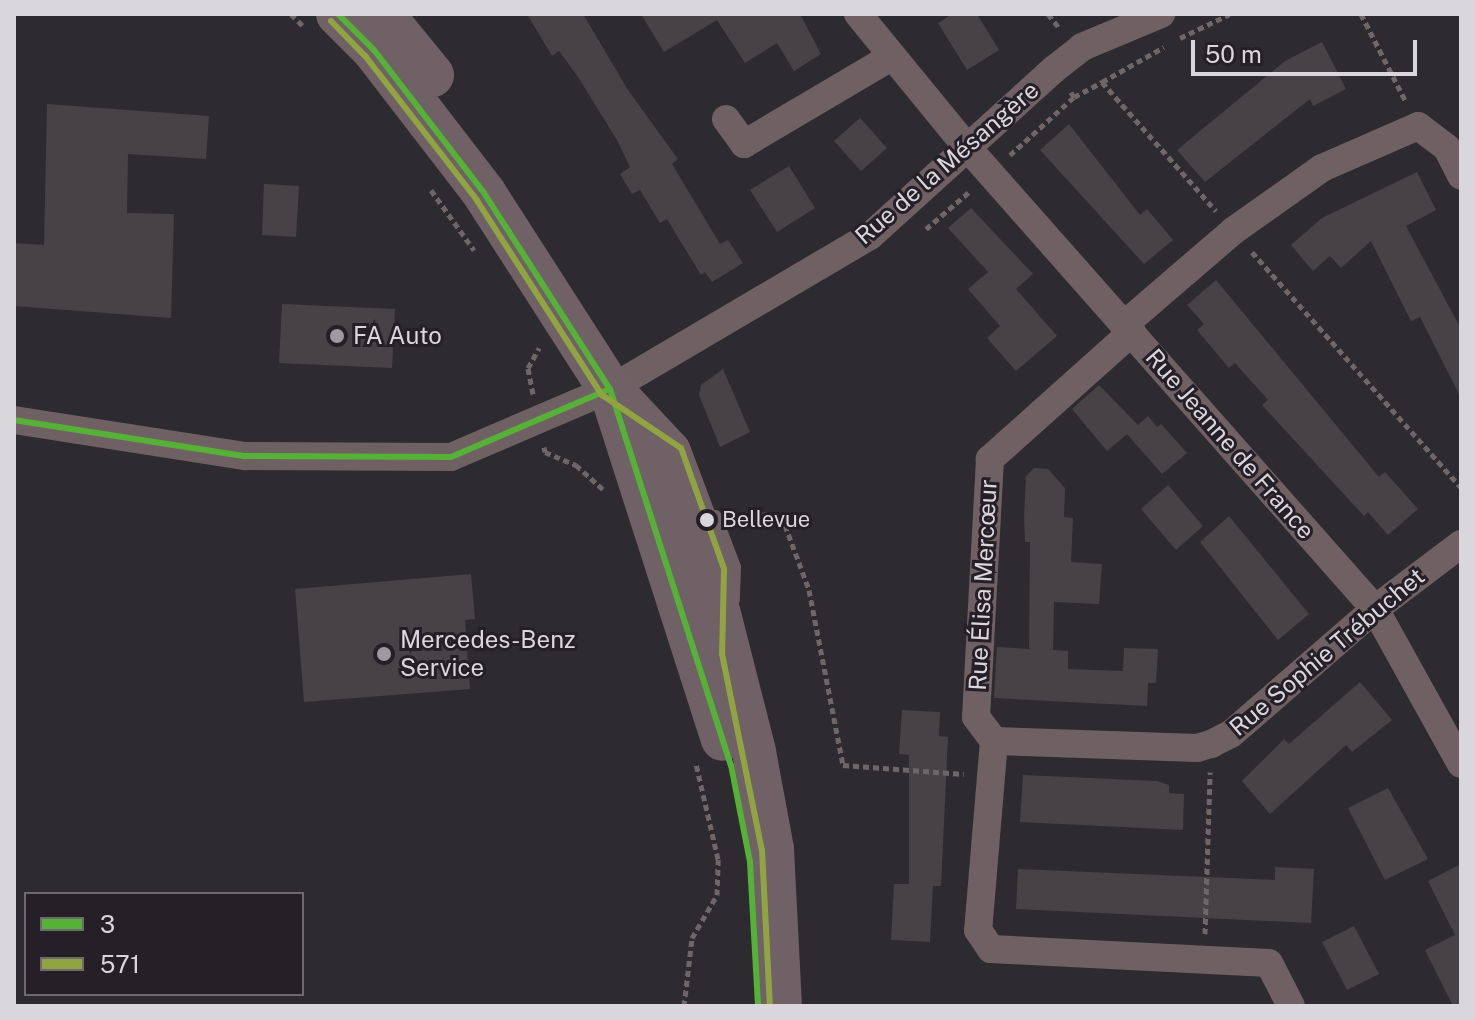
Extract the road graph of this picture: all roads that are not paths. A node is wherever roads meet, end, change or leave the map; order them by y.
1 (382, 14) edge
2 (858, 14) edge
3 (1161, 14) edge
4 (324, 23) edge
5 (891, 57) junction
6 (726, 119) dead end
7 (966, 146) junction
8 (1461, 176) edge
9 (1128, 328) junction
10 (610, 389) junction
11 (14, 420) edge
12 (1461, 544) edge
13 (1375, 609) junction
14 (732, 653) junction
15 (994, 741) junction
16 (1461, 764) edge
17 (758, 1006) edge
18 (780, 1006) edge
19 (1291, 1006) edge

1 - 10 main road
2 - 5 street, Rue Jeanne de France
3 - 7 street, Rue de la Mésangère
4 - 10 main road
5 - 6 street
5 - 7 street, Rue Jeanne de France
7 - 9 street, Rue Jeanne de France
7 - 10 street, Rue de la Mésangère
8 - 9 street, Rue Élisa Mercœur
9 - 13 street, Rue Jeanne de France
9 - 15 street, Rue Élisa Mercœur
10 - 11 street, Rue de la Mésangère
10 - 14 main road
10 - 14 lane
10 - 17 main road
12 - 13 street, Rue Sophie Trébuchet
13 - 15 street, Rue Sophie Trébuchet
13 - 16 street, Rue Jeanne de France
14 - 18 main road
15 - 19 street

